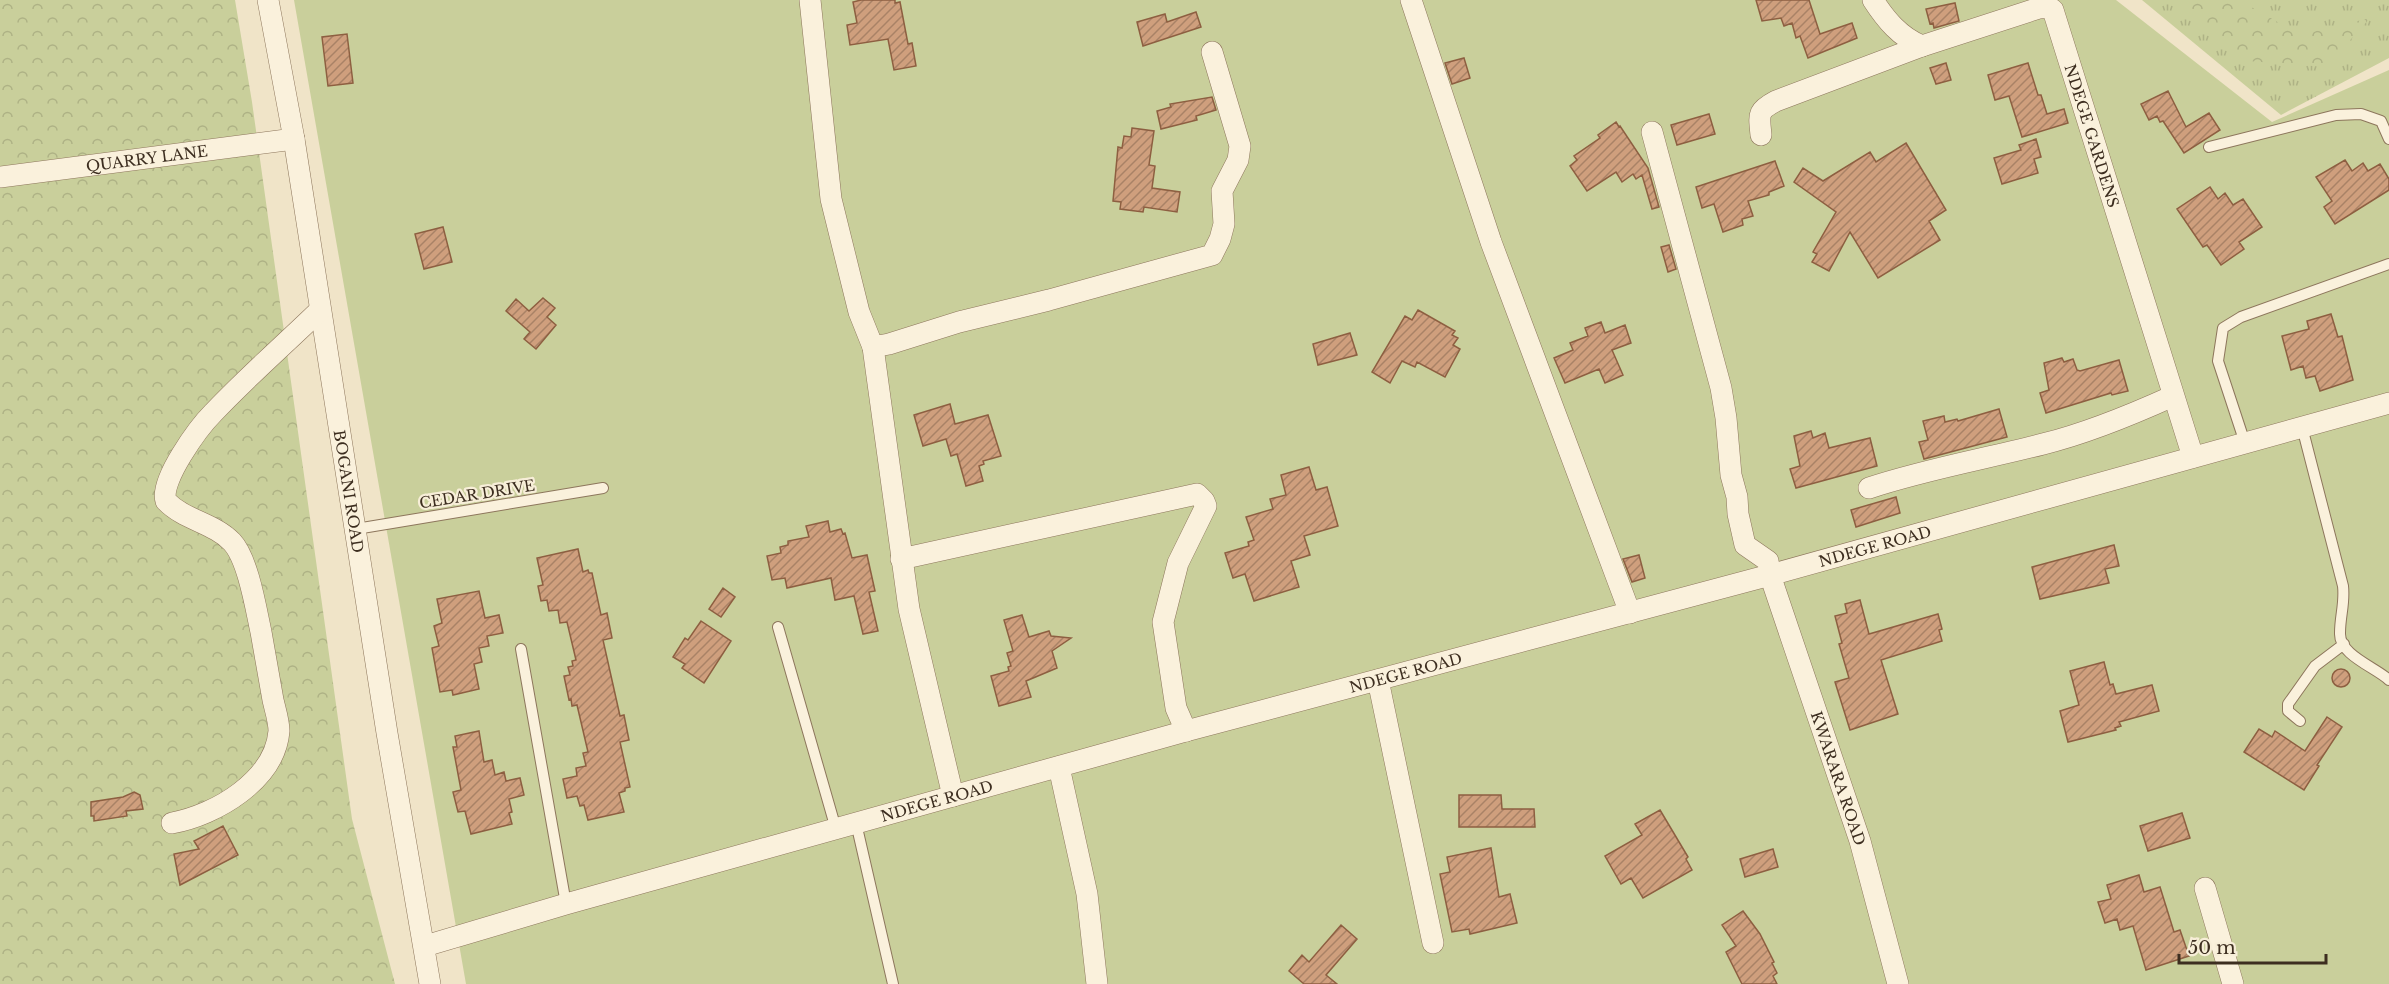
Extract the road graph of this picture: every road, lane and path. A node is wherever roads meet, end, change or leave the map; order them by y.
1 (268, 0) edge
2 (810, 0) edge
3 (1411, 0) edge
4 (1873, 0) edge
5 (1922, 46) junction
6 (1212, 52) dead end
7 (1652, 132) dead end
8 (1761, 135) dead end
9 (294, 139) junction
10 (2389, 139) edge
11 (2209, 147) dead end
12 (0, 177) edge
13 (2389, 264) edge
14 (320, 310) junction
15 (873, 347) junction
16 (2174, 396) junction
17 (2389, 403) edge
18 (2302, 427) junction
19 (2245, 443) junction
20 (2193, 457) junction
21 (1869, 488) dead end
22 (603, 489) dead end
23 (356, 529) junction
24 (901, 559) junction
25 (1770, 575) junction
26 (1630, 613) junction
27 (778, 627) dead end
28 (2344, 644) junction
29 (521, 649) dead end
30 (1378, 680) junction
31 (2389, 680) edge
32 (2300, 721) dead end
33 (1186, 731) junction
34 (1059, 767) junction
35 (953, 796) junction
36 (172, 823) dead end
37 (846, 826) junction
38 (2205, 888) dead end
39 (566, 904) junction
40 (1433, 943) dead end
41 (425, 946) junction
42 (424, 983) edge
43 (893, 984) edge
44 (1097, 984) edge
45 (1898, 984) edge
46 (2233, 984) edge

1 - 9 street, BOGANI ROAD
2 - 15 street
3 - 26 street
4 - 5 street
5 - 8 street
5 - 16 street, NDEGE GARDENS
6 - 15 street
7 - 25 street, KWARARA ROAD
9 - 12 street, QUARRY LANE
9 - 14 street, BOGANI ROAD
10 - 11 lane
13 - 19 lane
14 - 23 street, BOGANI ROAD
14 - 36 street
15 - 24 street
16 - 20 street, NDEGE GARDENS
16 - 21 street
17 - 18 street, NDEGE ROAD
18 - 19 street, NDEGE ROAD
18 - 28 lane
19 - 20 street, NDEGE ROAD
20 - 25 street, NDEGE ROAD
22 - 23 lane, CEDAR DRIVE
23 - 41 street, BOGANI ROAD
24 - 33 street
24 - 35 street
25 - 26 street, NDEGE ROAD
25 - 45 street, KWARARA ROAD
26 - 30 street, NDEGE ROAD
27 - 37 lane
28 - 31 lane
28 - 32 lane
29 - 39 lane
30 - 33 street, NDEGE ROAD
30 - 40 street
33 - 34 street, NDEGE ROAD
34 - 35 street, NDEGE ROAD
34 - 44 street
35 - 37 street, NDEGE ROAD
37 - 39 street, NDEGE ROAD
37 - 43 lane
38 - 46 street
39 - 41 street, NDEGE ROAD
41 - 42 street, BOGANI ROAD

